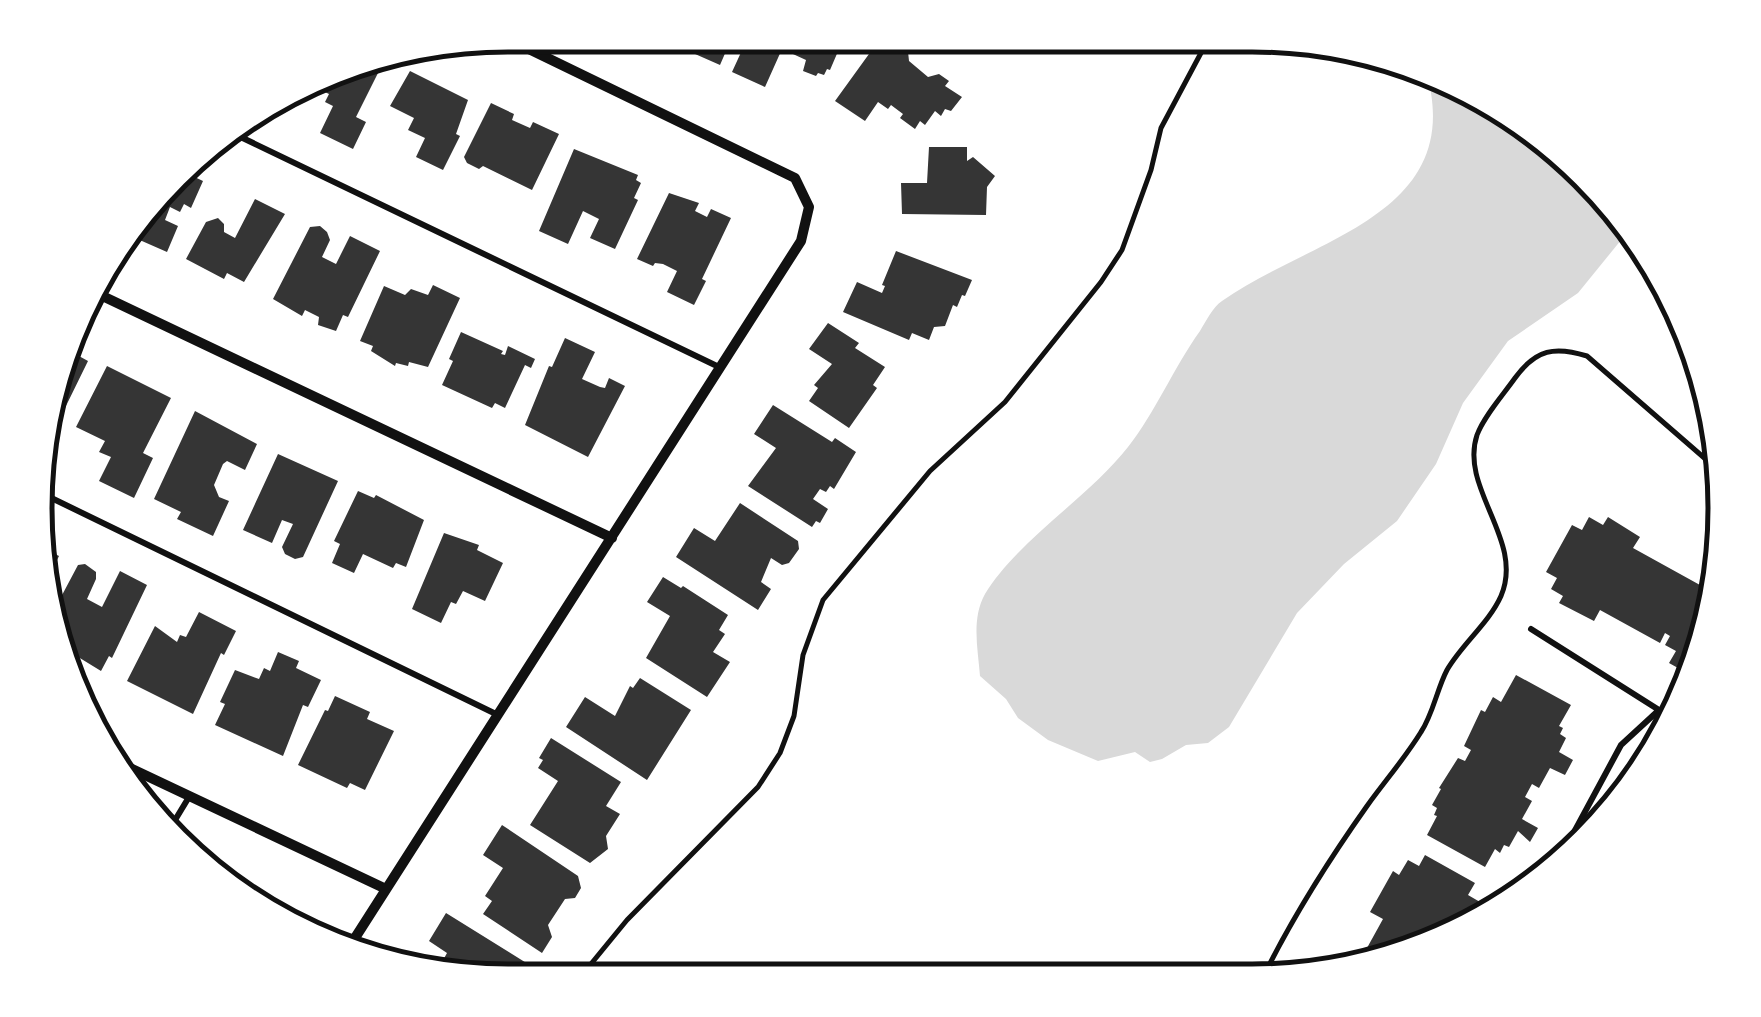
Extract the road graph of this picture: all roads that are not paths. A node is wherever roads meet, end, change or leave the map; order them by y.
1 (535, 52) edge
2 (243, 138) edge
3 (105, 297) edge
4 (720, 367) junction
5 (52, 498) edge
6 (612, 538) junction
7 (1531, 629) dead end
8 (1658, 710) joint
9 (498, 715) junction
10 (135, 770) edge
11 (190, 796) junction
12 (175, 819) edge
13 (1575, 831) edge
14 (386, 889) junction
15 (355, 938) edge

1 - 4 street
2 - 4 lane
3 - 6 street
4 - 6 street
5 - 9 lane
6 - 9 street
7 - 8 lane
8 - 13 lane
9 - 14 street
10 - 11 street
11 - 12 lane
11 - 14 street
14 - 15 street

